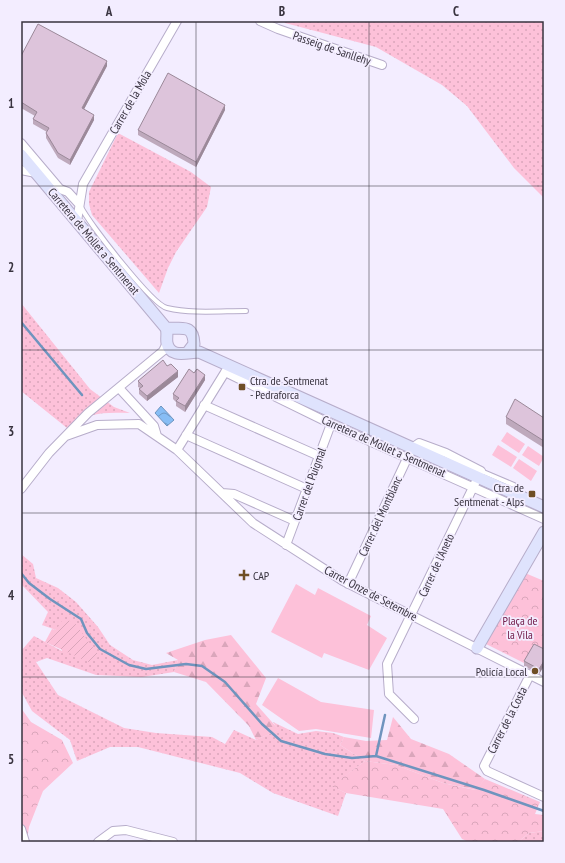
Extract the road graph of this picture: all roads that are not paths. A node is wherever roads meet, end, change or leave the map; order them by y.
1 (177, 21) edge
2 (260, 21) edge
3 (382, 65) dead end
4 (21, 143) edge
5 (21, 155) edge
6 (21, 170) edge
7 (36, 173) junction
8 (83, 184) junction
9 (68, 192) junction
10 (58, 198) junction
11 (79, 204) junction
12 (77, 220) junction
13 (246, 311) dead end
14 (168, 339) junction
15 (194, 349) junction
16 (227, 369) junction
17 (119, 388) junction
18 (204, 405) junction
19 (332, 424) junction
20 (186, 435) junction
21 (66, 436) junction
22 (157, 436) junction
23 (177, 450) junction
24 (410, 453) junction
25 (319, 456) junction
26 (477, 478) junction
27 (514, 484) dead end
28 (21, 489) edge
29 (307, 489) junction
30 (222, 493) junction
31 (544, 508) edge
32 (544, 519) edge
33 (295, 521) junction
34 (544, 532) edge
35 (286, 545) junction
36 (348, 584) junction
37 (412, 615) junction
38 (477, 648) junction
39 (530, 675) junction
40 (544, 682) edge
41 (414, 719) dead end
42 (544, 797) edge
43 (21, 829) edge
44 (25, 842) edge
45 (98, 842) edge
46 (173, 842) edge

1 - 8 street, Carrer de la Mola
2 - 3 street, Passeig de Sanllehy
4 - 9 street
5 - 7 street, Carretera de Mollet a Sentmenat
6 - 7 street
7 - 10 street, Carretera de Mollet a Sentmenat
8 - 9 street
8 - 11 street, Carrer de la Mola
9 - 10 street
9 - 11 street
10 - 12 street, Carretera de Mollet a Sentmenat
11 - 12 street, Carrer de la Mola
11 - 13 lane
12 - 14 street, Carretera de Mollet a Sentmenat
14 - 15 street, Carretera de Mollet a Sentmenat
14 - 15 street
14 - 17 street
15 - 16 street, Carretera de Mollet a Sentmenat
16 - 18 street
16 - 19 street, Carretera de Mollet a Sentmenat
16 - 24 street, Carretera de Mollet a Sentmenat
17 - 21 street
17 - 22 street
18 - 20 street
18 - 25 street
19 - 24 street, Carretera de Mollet a Sentmenat
19 - 25 street, Carrer del Puigmal
20 - 23 street
20 - 29 street
21 - 22 street, Carrer Onze de Setembre
21 - 28 street
22 - 23 street, Carrer Onze de Setembre
23 - 30 street, Carrer Onze de Setembre
24 - 26 street, Carretera de Mollet a Sentmenat
24 - 36 street, Carrer del Montblanc
25 - 29 street, Carrer del Puigmal
26 - 27 lane
26 - 31 street, Carretera de Mollet a Sentmenat
26 - 32 street, Carretera de Mollet a Sentmenat
26 - 37 street, Carrer de l'Aneto
29 - 33 street, Carrer del Puigmal
30 - 33 street
30 - 35 street, Carrer Onze de Setembre
33 - 35 street, Carrer del Puigmal
34 - 38 street
35 - 36 street, Carrer Onze de Setembre
36 - 37 street, Carrer Onze de Setembre
37 - 38 street, Carrer Onze de Setembre
37 - 41 street, Carrer de l'Aneto
38 - 39 street, Carrer Onze de Setembre
39 - 40 street, Carrer Onze de Setembre
39 - 42 street, Carrer de la Costa
43 - 44 street
45 - 46 street

